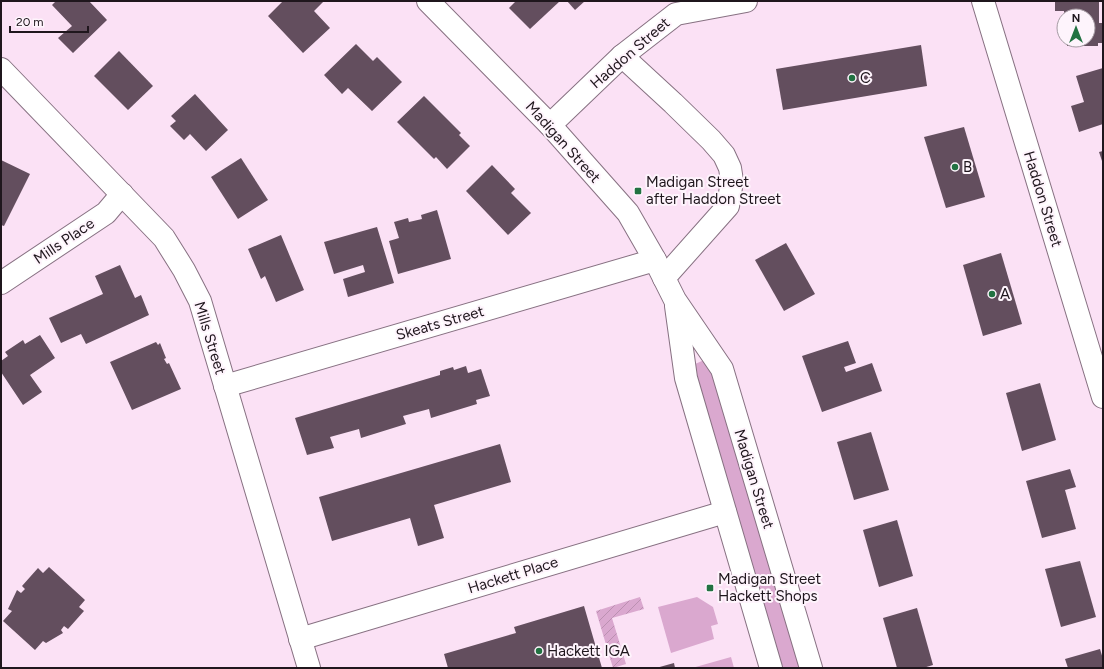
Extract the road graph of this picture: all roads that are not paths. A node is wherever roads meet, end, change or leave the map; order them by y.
1 (428, 1) edge
2 (746, 1) edge
3 (983, 1) edge
4 (622, 56) junction
5 (1, 70) edge
6 (550, 125) junction
7 (122, 194) junction
8 (660, 269) junction
9 (1, 283) edge
10 (675, 300) junction
11 (225, 386) junction
12 (1103, 397) edge
13 (725, 512) junction
14 (300, 639) junction
15 (309, 668) edge
16 (771, 668) edge
17 (811, 668) edge

1 - 6 street, Madigan Street
2 - 4 street, Haddon Street
3 - 12 street, Haddon Street
4 - 6 street, Haddon Street
4 - 8 street
5 - 7 street, Mills Street
6 - 8 street, Madigan Street
7 - 9 street, Mills Place
7 - 11 street, Mills Street
8 - 10 street, Madigan Street
8 - 11 street, Skeats Street
10 - 13 street, Madigan Street
10 - 17 street, Madigan Street
11 - 14 street, Mills Street
13 - 14 street, Hackett Place
13 - 16 street, Madigan Street
14 - 15 street, Mills Street

